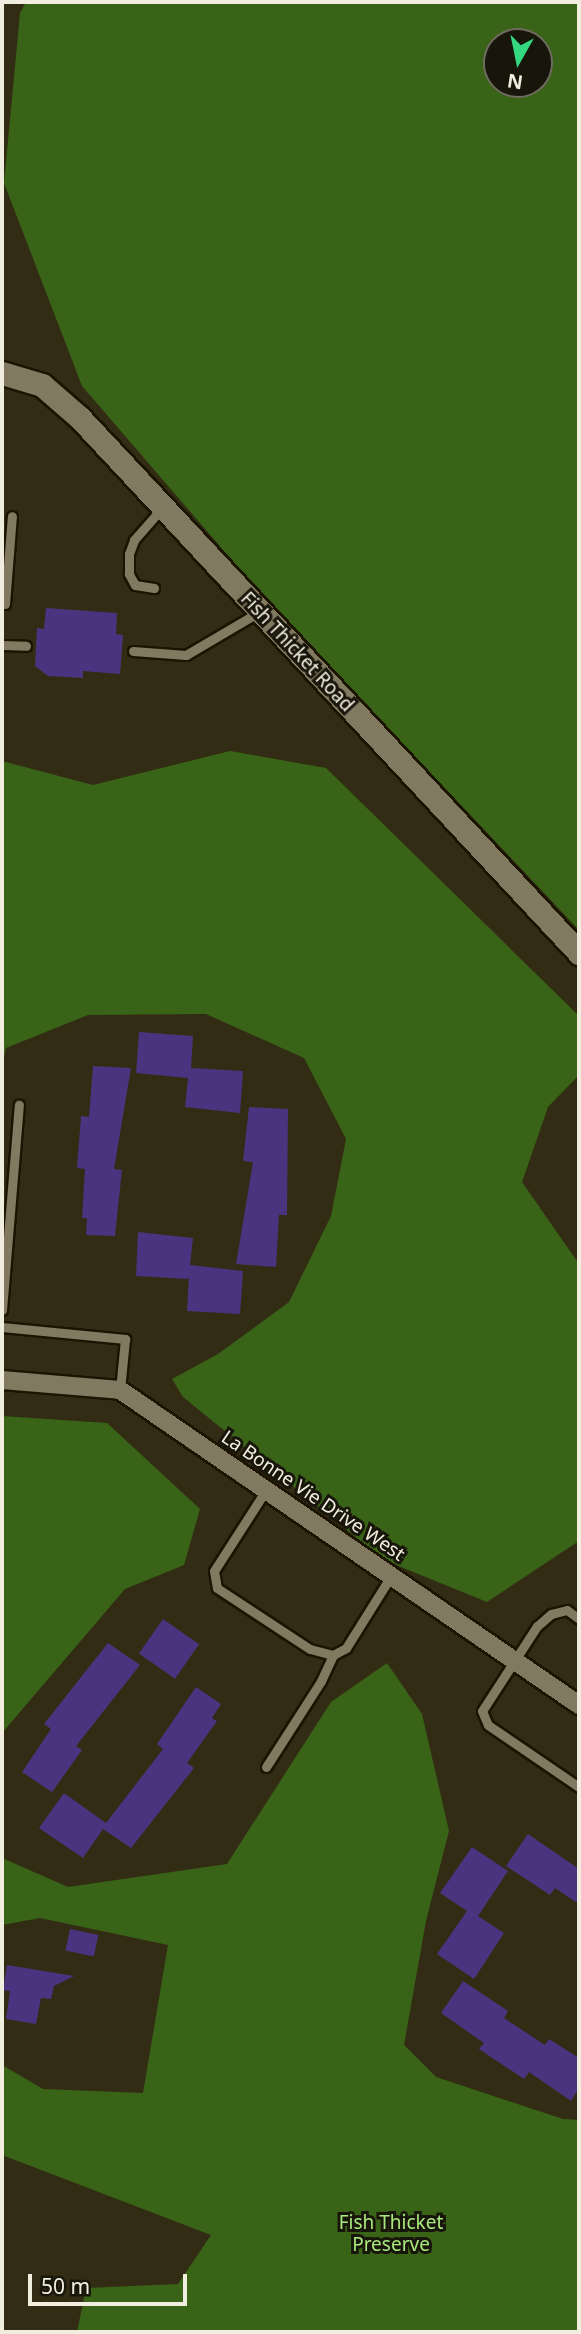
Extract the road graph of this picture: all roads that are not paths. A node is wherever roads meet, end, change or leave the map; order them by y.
1 (2, 373) edge
2 (162, 508) junction
3 (12, 516) dead end
4 (5, 565) edge
5 (154, 588) dead end
6 (5, 604) dead end
7 (259, 612) junction
8 (2, 645) edge
9 (26, 646) dead end
10 (133, 652) dead end
11 (579, 953) edge
12 (19, 1105) dead end
13 (2, 1310) edge
14 (2, 1327) edge
15 (2, 1380) edge
16 (120, 1390) junction
17 (266, 1490) junction
18 (391, 1576) junction
19 (579, 1619) edge
20 (333, 1655) junction
21 (512, 1659) junction
22 (579, 1705) edge
23 (266, 1767) dead end
24 (579, 1787) edge

1 - 2 street, Fish Thicket Road
2 - 5 lane
2 - 7 street, Fish Thicket Road
3 - 4 lane
4 - 6 lane
7 - 10 lane
7 - 11 street, Fish Thicket Road
8 - 9 lane
12 - 13 lane
14 - 16 lane
15 - 16 street, La Bonne Vie Drive West
16 - 17 street, La Bonne Vie Drive West
17 - 18 street, La Bonne Vie Drive West
17 - 20 lane
18 - 20 lane
18 - 21 street, La Bonne Vie Drive West
19 - 21 lane
20 - 23 lane
21 - 22 street, La Bonne Vie Drive West
21 - 24 lane

